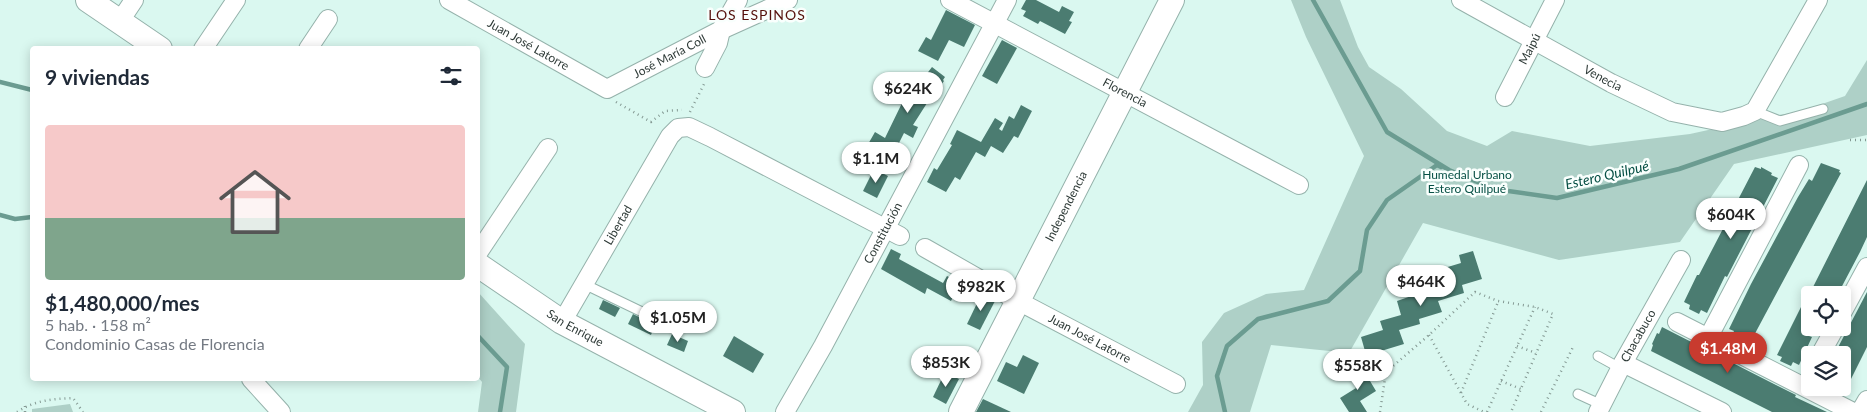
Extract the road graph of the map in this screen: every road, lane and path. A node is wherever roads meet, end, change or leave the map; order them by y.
1 (88, 0) edge
2 (134, 0) edge
3 (236, 0) edge
4 (449, 0) edge
5 (738, 0) edge
6 (788, 0) edge
7 (950, 0) edge
8 (1007, 0) edge
9 (1172, 0) edge
10 (1461, 0) edge
11 (1554, 0) edge
12 (1818, 0) edge
13 (468, 4) edge
14 (328, 19) dead end
15 (120, 21) junction
16 (994, 24) junction
17 (721, 30) junction
18 (1534, 39) junction
19 (156, 46) edge
20 (205, 46) edge
21 (310, 46) edge
22 (705, 68) joint
23 (607, 89) joint
24 (1125, 92) junction
25 (1505, 97) dead end
26 (1823, 109) dead end
27 (1755, 111) junction
28 (633, 112) dead end
29 (683, 122) junction
30 (1850, 140) dead end
31 (1867, 140) edge
32 (548, 148) dead end
33 (1800, 165) dead end
34 (1299, 185) dead end
35 (892, 232) junction
36 (925, 248) dead end
37 (480, 250) edge
38 (1681, 260) dead end
39 (480, 265) edge
40 (1867, 267) edge
41 (584, 284) junction
42 (1851, 296) edge
43 (1018, 301) junction
44 (1498, 301) junction
45 (1535, 307) junction
46 (562, 322) junction
47 (1677, 322) dead end
48 (665, 323) dead end
49 (1429, 336) junction
50 (1708, 338) junction
51 (1574, 345) dead end
52 (1517, 346) junction
53 (1536, 353) junction
54 (1598, 356) dead end
55 (1622, 366) junction
56 (1801, 377) edge
57 (253, 381) edge
58 (1501, 381) junction
59 (1176, 384) dead end
60 (1521, 389) junction
61 (1461, 393) junction
62 (1578, 394) dead end
63 (1830, 396) edge
64 (1867, 400) edge
65 (25, 406) junction
66 (1600, 409) edge
67 (17, 412) edge
68 (25, 412) edge
69 (83, 412) edge
70 (281, 412) edge
71 (732, 412) edge
72 (785, 412) edge
73 (961, 412) edge
74 (1380, 412) edge
75 (1486, 412) edge
76 (1511, 412) edge
77 (1541, 412) edge
78 (1722, 412) edge
79 (1853, 412) edge
80 (1860, 412) edge

1 - 15 street
2 - 15 street
3 - 20 street
4 - 13 street, Juan José Latorre
5 - 17 street
6 - 17 street, José María Coll
7 - 16 street, Florencia
8 - 16 street, Constitución
9 - 24 street, Independencia
10 - 18 street, Venecia
11 - 18 street, Maipú
12 - 27 street
13 - 23 street, Juan José Latorre
14 - 21 street
15 - 19 street
16 - 24 street, Florencia
16 - 35 street, Constitución
17 - 22 street
17 - 23 street, José María Coll
18 - 25 street, Maipú
18 - 27 street, Venecia
22 - 29 path
24 - 34 street, Florencia
24 - 43 street, Independencia
26 - 27 lane
28 - 29 path
29 - 35 street
29 - 41 street, Libertad
30 - 31 path
32 - 37 street
33 - 50 street
35 - 72 street, Constitución
36 - 43 street, Juan José Latorre
38 - 55 street, Chacabuco
39 - 46 street, San Enrique
40 - 42 street
41 - 46 street, Libertad
41 - 48 lane
43 - 59 street, Juan José Latorre
43 - 73 street, Independencia
44 - 45 path
44 - 49 path
44 - 61 path
45 - 52 path
45 - 53 path
46 - 71 street, San Enrique
47 - 50 street
49 - 61 path
49 - 74 path
50 - 56 street
51 - 77 path
52 - 53 path
52 - 58 path
53 - 60 path
54 - 55 lane
55 - 66 street, Chacabuco
55 - 78 street
57 - 70 street
58 - 60 path
58 - 75 path
60 - 76 path
61 - 75 path
62 - 66 lane
63 - 79 street
64 - 80 street
65 - 67 path
65 - 68 path
65 - 69 path

